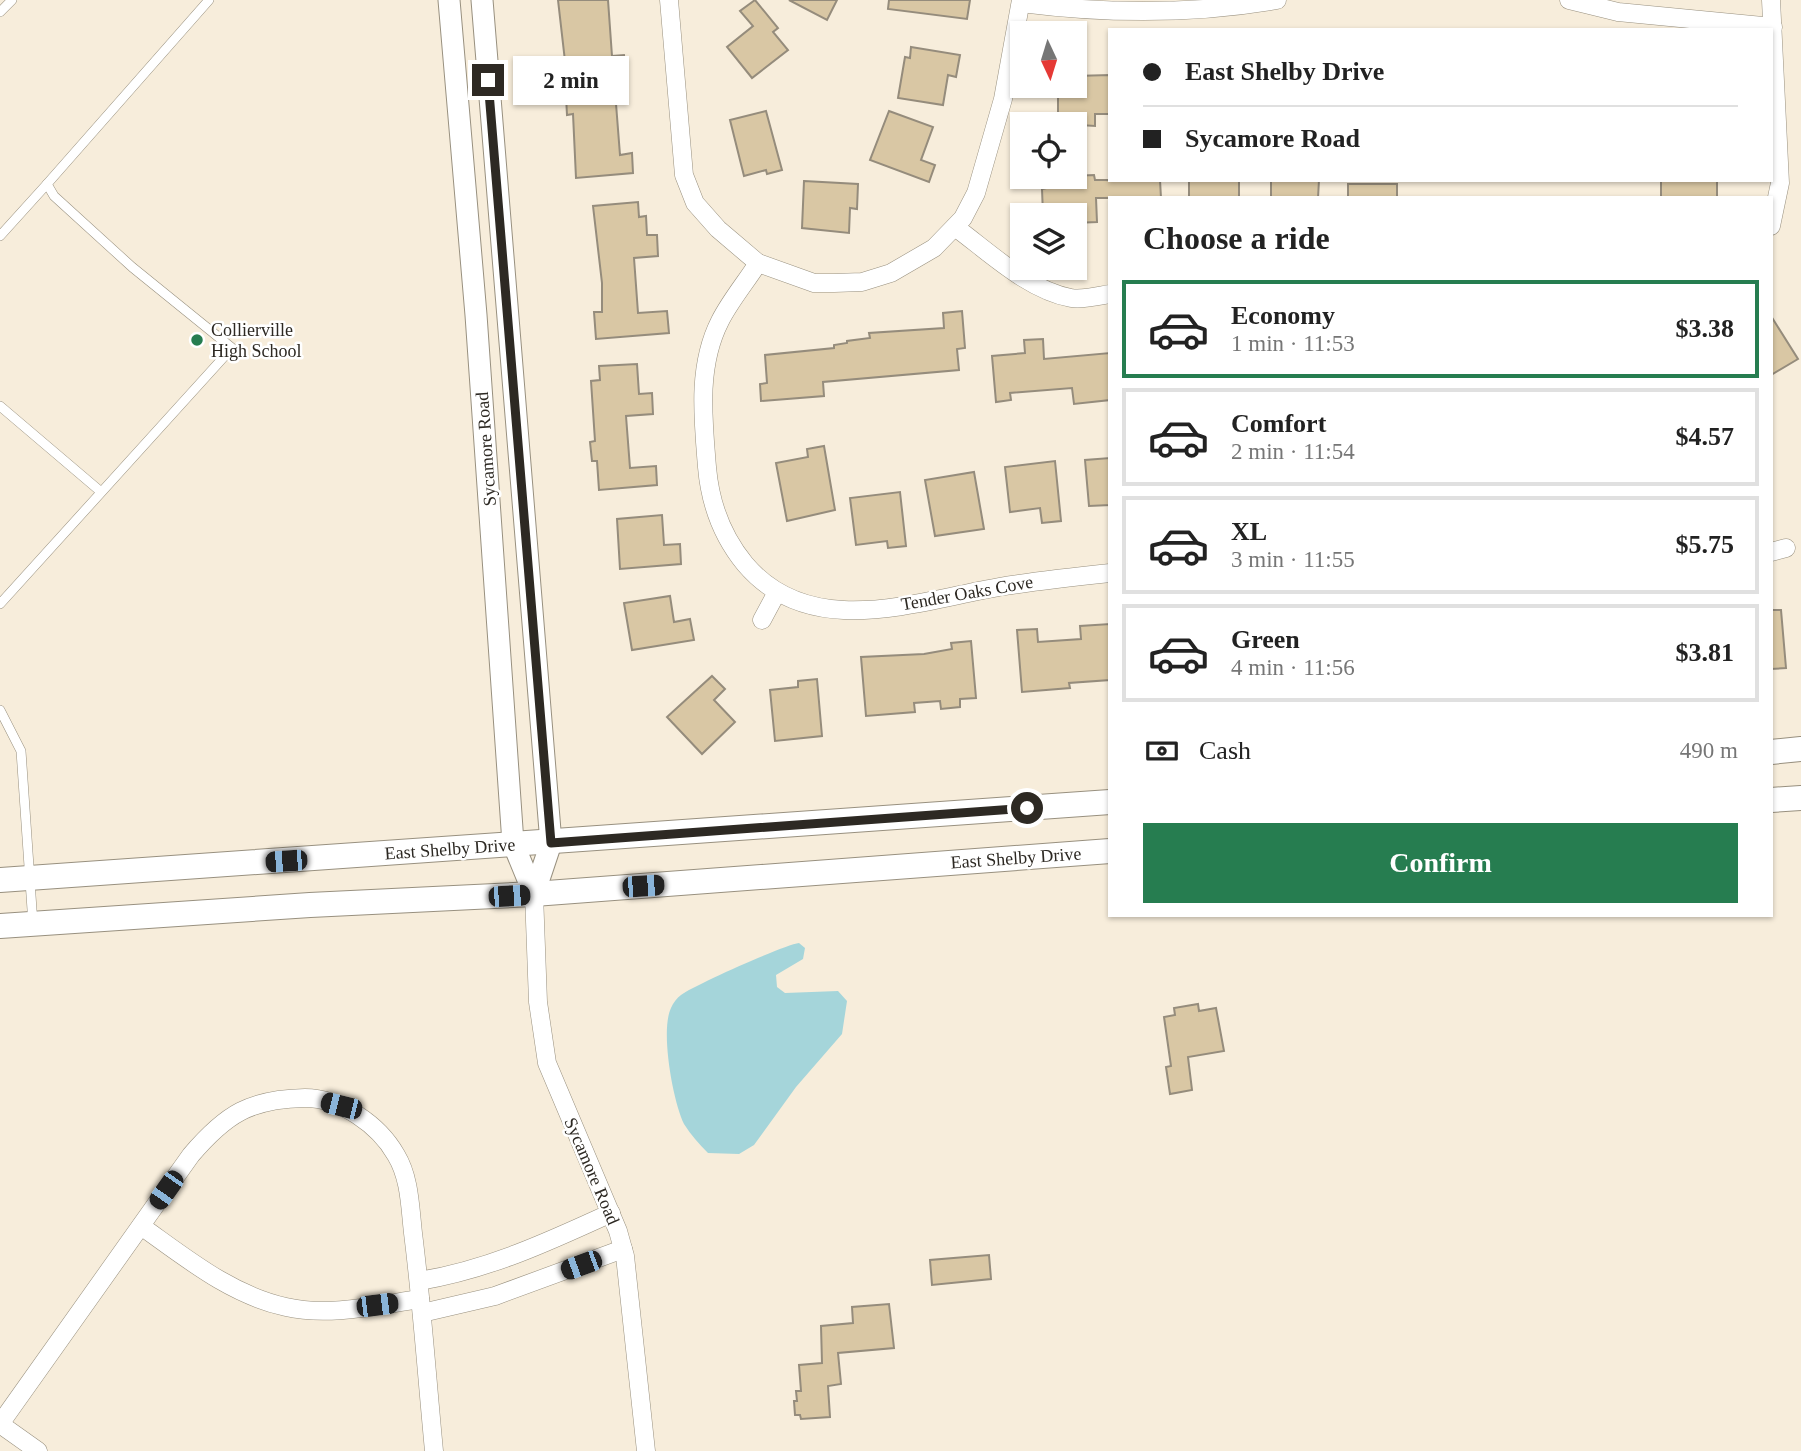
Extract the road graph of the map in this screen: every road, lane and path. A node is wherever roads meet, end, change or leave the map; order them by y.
1 (12, 0) edge
2 (209, 0) edge
3 (449, 0) edge
4 (482, 0) edge
5 (669, 0) edge
6 (1277, 0) edge
7 (1569, 0) edge
8 (1772, 0) edge
9 (1021, 2) edge
10 (0, 12) edge
11 (1773, 27) junction
12 (47, 184) junction
13 (1773, 216) edge
14 (954, 227) junction
15 (0, 236) edge
16 (758, 263) junction
17 (1108, 295) edge
18 (0, 407) edge
19 (100, 491) junction
20 (1108, 573) edge
21 (777, 592) junction
22 (0, 604) edge
23 (762, 620) dead end
24 (0, 710) edge
25 (1801, 749) edge
26 (1773, 751) edge
27 (1801, 798) edge
28 (1773, 800) edge
29 (1108, 802) edge
30 (513, 843) junction
31 (551, 843) junction
32 (1108, 851) edge
33 (31, 879) junction
34 (0, 880) edge
35 (534, 894) junction
36 (33, 924) junction
37 (0, 926) edge
38 (611, 1213) junction
39 (141, 1226) junction
40 (623, 1249) junction
41 (420, 1298) junction
42 (0, 1424) edge
43 (38, 1451) edge
44 (434, 1451) edge
45 (646, 1451) edge

1 - 10 lane
2 - 12 lane
3 - 30 street, Sycamore Road
4 - 31 street, Sycamore Road
5 - 16 street
6 - 9 street
7 - 11 street
8 - 11 street
9 - 14 street
11 - 13 street
12 - 15 lane
12 - 19 lane
14 - 16 street
14 - 17 street
16 - 21 street, Tender Oaks Cove
18 - 19 lane
19 - 22 lane
20 - 21 street, Tender Oaks Cove
21 - 23 street
24 - 33 lane
25 - 26 main road
27 - 28 main road
29 - 31 main road, East Shelby Drive
30 - 31 main road, East Shelby Drive
30 - 33 main road, East Shelby Drive
30 - 35 street, Sycamore Road
31 - 35 street, Sycamore Road
32 - 35 main road, East Shelby Drive
33 - 34 main road, East Shelby Drive
33 - 36 lane
35 - 36 main road, East Shelby Drive
35 - 38 street, Sycamore Road
36 - 37 main road, East Shelby Drive
38 - 40 street, Sycamore Road
38 - 41 street
39 - 41 street
39 - 41 street
39 - 42 street
40 - 41 street
40 - 45 street, Sycamore Road
41 - 44 street
42 - 43 street

